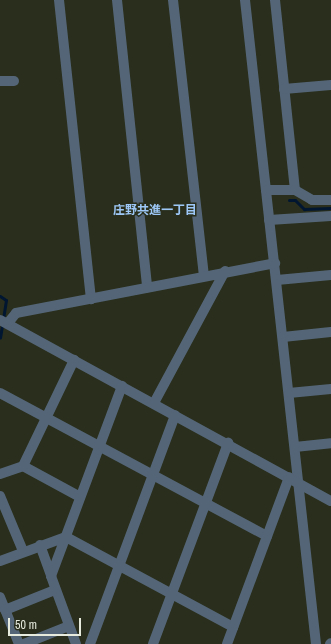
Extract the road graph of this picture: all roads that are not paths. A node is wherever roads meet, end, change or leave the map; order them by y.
1 (59, 0) edge
2 (116, 0) edge
3 (173, 0) edge
4 (245, 0) edge
5 (275, 0) edge
6 (0, 81) edge
7 (14, 81) dead end
8 (331, 85) edge
9 (284, 89) junction
10 (266, 190) junction
11 (295, 190) junction
12 (331, 200) edge
13 (331, 216) edge
14 (269, 220) junction
15 (275, 263) junction
16 (225, 272) junction
17 (331, 275) edge
18 (204, 276) junction
19 (277, 280) junction
20 (147, 287) junction
21 (91, 299) junction
22 (4, 321) edge
23 (331, 332) edge
24 (283, 337) junction
25 (74, 360) junction
26 (122, 386) junction
27 (331, 389) edge
28 (0, 393) edge
29 (289, 393) junction
30 (154, 403) junction
31 (175, 415) junction
32 (47, 418) junction
33 (228, 443) junction
34 (331, 443) edge
35 (99, 446) junction
36 (295, 447) junction
37 (22, 466) junction
38 (0, 474) edge
39 (152, 474) junction
40 (289, 477) junction
41 (299, 483) junction
42 (0, 496) edge
43 (80, 497) junction
44 (331, 501) edge
45 (205, 503) junction
46 (267, 536) junction
47 (66, 537) junction
48 (40, 545) junction
49 (23, 551) junction
50 (0, 561) edge
51 (119, 565) junction
52 (51, 576) junction
53 (56, 590) junction
54 (172, 595) junction
55 (0, 597) edge
56 (5, 610) junction
57 (69, 626) junction
58 (233, 627) junction
59 (19, 644) edge
60 (24, 644) edge
61 (76, 644) edge
62 (90, 644) edge
63 (153, 644) edge
64 (226, 644) edge
65 (316, 644) edge

1 - 21 street
2 - 20 street
3 - 18 street
4 - 10 street
5 - 9 street
6 - 7 street
8 - 9 street
9 - 11 street
10 - 11 street
10 - 14 street
11 - 12 street
13 - 14 street
14 - 15 street
15 - 16 street
15 - 19 street
16 - 18 street
16 - 30 street
17 - 19 street
18 - 20 street
19 - 24 street
20 - 21 street
21 - 22 street
22 - 25 street
23 - 24 street
24 - 29 street
25 - 26 street
25 - 32 street
26 - 30 street
26 - 35 street
27 - 29 street
28 - 32 street
29 - 36 street
30 - 31 street
31 - 33 street
31 - 39 street
32 - 35 street
32 - 37 street
33 - 40 street
33 - 45 street
34 - 36 street
35 - 39 street
35 - 43 street
36 - 41 street
37 - 38 street
37 - 43 street
39 - 45 street
39 - 51 street
40 - 41 street
40 - 46 street
41 - 44 street
41 - 65 street
42 - 49 street
43 - 47 street
45 - 46 street
45 - 54 street
46 - 58 street
47 - 48 street
47 - 51 street
47 - 52 street
48 - 49 street
48 - 52 street
49 - 50 street
51 - 54 street
51 - 62 street
52 - 53 street
53 - 56 street
53 - 57 street
54 - 58 street
54 - 63 street
55 - 56 street
56 - 59 street
57 - 60 street
57 - 61 street
58 - 64 street

